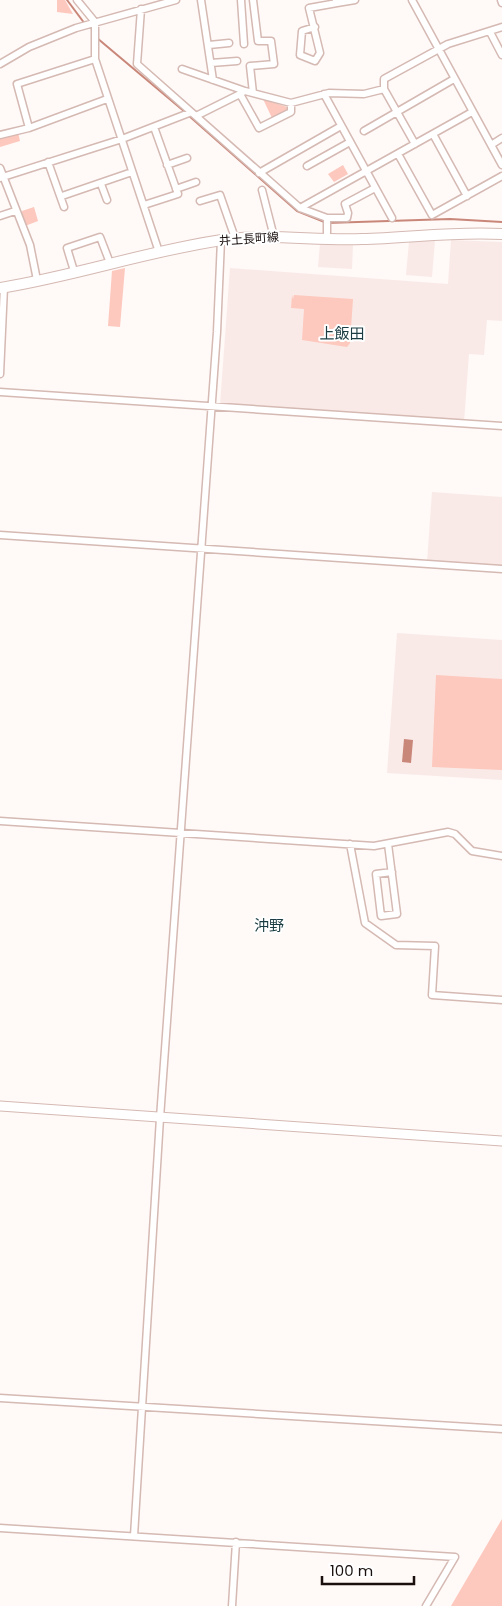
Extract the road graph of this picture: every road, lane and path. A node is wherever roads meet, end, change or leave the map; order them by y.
1 (77, 0) edge
2 (176, 0) edge
3 (200, 0) edge
4 (241, 0) edge
5 (253, 0) edge
6 (355, 0) edge
7 (412, 0) edge
8 (161, 2) edge
9 (337, 2) edge
10 (141, 9) junction
11 (95, 22) junction
12 (315, 27) junction
13 (502, 28) edge
14 (490, 32) junction
15 (230, 43) dead end
16 (244, 44) dead end
17 (209, 45) junction
18 (438, 49) junction
19 (502, 55) edge
20 (95, 59) junction
21 (237, 61) dead end
22 (211, 63) junction
23 (0, 64) edge
24 (182, 69) dead end
25 (454, 79) junction
26 (213, 80) junction
27 (384, 89) junction
28 (243, 92) junction
29 (253, 93) junction
30 (324, 94) junction
31 (108, 99) junction
32 (291, 103) junction
33 (398, 112) junction
34 (472, 112) junction
35 (189, 115) junction
36 (341, 126) junction
37 (154, 127) junction
38 (29, 128) junction
39 (364, 130) dead end
40 (433, 134) junction
41 (0, 135) edge
42 (502, 138) edge
43 (122, 139) junction
44 (350, 142) junction
45 (415, 144) junction
46 (490, 145) junction
47 (398, 154) junction
48 (187, 158) dead end
49 (48, 162) junction
50 (167, 165) junction
51 (502, 165) edge
52 (307, 166) dead end
53 (0, 168) edge
54 (366, 171) junction
55 (132, 172) junction
56 (259, 173) junction
57 (502, 176) edge
58 (1, 177) edge
59 (196, 182) dead end
60 (101, 184) junction
61 (375, 188) junction
62 (176, 189) junction
63 (262, 190) dead end
64 (62, 196) junction
65 (467, 196) junction
66 (107, 200) dead end
67 (200, 201) dead end
68 (144, 205) junction
69 (64, 207) dead end
70 (300, 208) junction
71 (15, 211) junction
72 (0, 216) edge
73 (392, 218) dead end
74 (327, 222) junction
75 (502, 234) edge
76 (274, 236) junction
77 (235, 238) junction
78 (221, 240) junction
79 (327, 240) junction
80 (159, 252) junction
81 (110, 263) junction
82 (74, 272) junction
83 (37, 280) junction
84 (2, 288) edge
85 (2, 321) edge
86 (0, 374) edge
87 (0, 392) edge
88 (211, 407) junction
89 (502, 426) edge
90 (0, 535) edge
91 (201, 549) junction
92 (502, 569) edge
93 (0, 821) edge
94 (181, 834) junction
95 (350, 844) junction
96 (388, 844) junction
97 (502, 856) edge
98 (392, 872) junction
99 (502, 1000) edge
100 (0, 1106) edge
101 (160, 1118) junction
102 (502, 1141) edge
103 (0, 1398) edge
104 (143, 1408) junction
105 (502, 1429) edge
106 (0, 1528) edge
107 (134, 1536) junction
108 (236, 1542) junction
109 (232, 1606) edge
110 (426, 1606) edge

1 - 11 street
2 - 8 street
3 - 17 street
4 - 16 street
5 - 29 street
6 - 9 street
7 - 18 street
8 - 10 street
9 - 12 street
10 - 11 street
10 - 35 street
11 - 20 street
11 - 23 street
12 - 12 street
13 - 14 street
14 - 18 street
14 - 19 street
15 - 17 street
17 - 22 street
18 - 25 street
18 - 27 street
20 - 31 street
20 - 38 street
21 - 22 street
22 - 26 street
24 - 26 street
25 - 33 street
25 - 34 street
26 - 28 street
27 - 30 street
27 - 33 street
28 - 29 street
28 - 32 street
28 - 35 street
29 - 32 street
30 - 32 street
30 - 36 street
31 - 38 street
31 - 43 street
33 - 39 street
33 - 45 street
34 - 40 street
34 - 46 street
35 - 37 street
35 - 56 street
36 - 44 street
36 - 56 street
37 - 43 street
37 - 50 street
38 - 41 street
40 - 45 street
40 - 65 street
42 - 46 street
43 - 49 street
43 - 55 street
44 - 52 street
44 - 54 street
45 - 47 street
46 - 51 street
47 - 54 street
47 - 65 street
48 - 50 street
49 - 58 street
49 - 64 street
50 - 62 street
53 - 58 street
54 - 61 street
54 - 70 street
55 - 60 street
55 - 68 street
56 - 70 street
57 - 65 street
58 - 71 street
59 - 62 street
60 - 64 street
60 - 66 street
61 - 73 street
61 - 74 street
62 - 68 street
63 - 76 street
64 - 69 street
67 - 77 street
68 - 80 street
70 - 74 street
71 - 72 street
71 - 83 street
74 - 79 street
75 - 79 main road, 井土長町線
76 - 77 main road, 井土長町線
76 - 79 main road, 井土長町線
77 - 78 main road, 井土長町線
78 - 80 main road, 井土長町線
78 - 88 street
80 - 81 main road, 井土長町線
81 - 82 main road, 井土長町線
81 - 82 street
82 - 83 main road, 井土長町線
83 - 84 main road, 井土長町線
84 - 85 street
85 - 86 street
87 - 88 street
88 - 89 street
88 - 91 street
90 - 91 street
91 - 92 street
91 - 94 street
93 - 94 street
94 - 95 street
94 - 101 street
95 - 96 street
95 - 99 street
96 - 97 street
96 - 98 street
98 - 98 street
100 - 101 street
101 - 102 street
101 - 104 street
103 - 104 street
104 - 105 street
104 - 107 street
106 - 107 street
107 - 108 street
108 - 109 street
108 - 110 street

